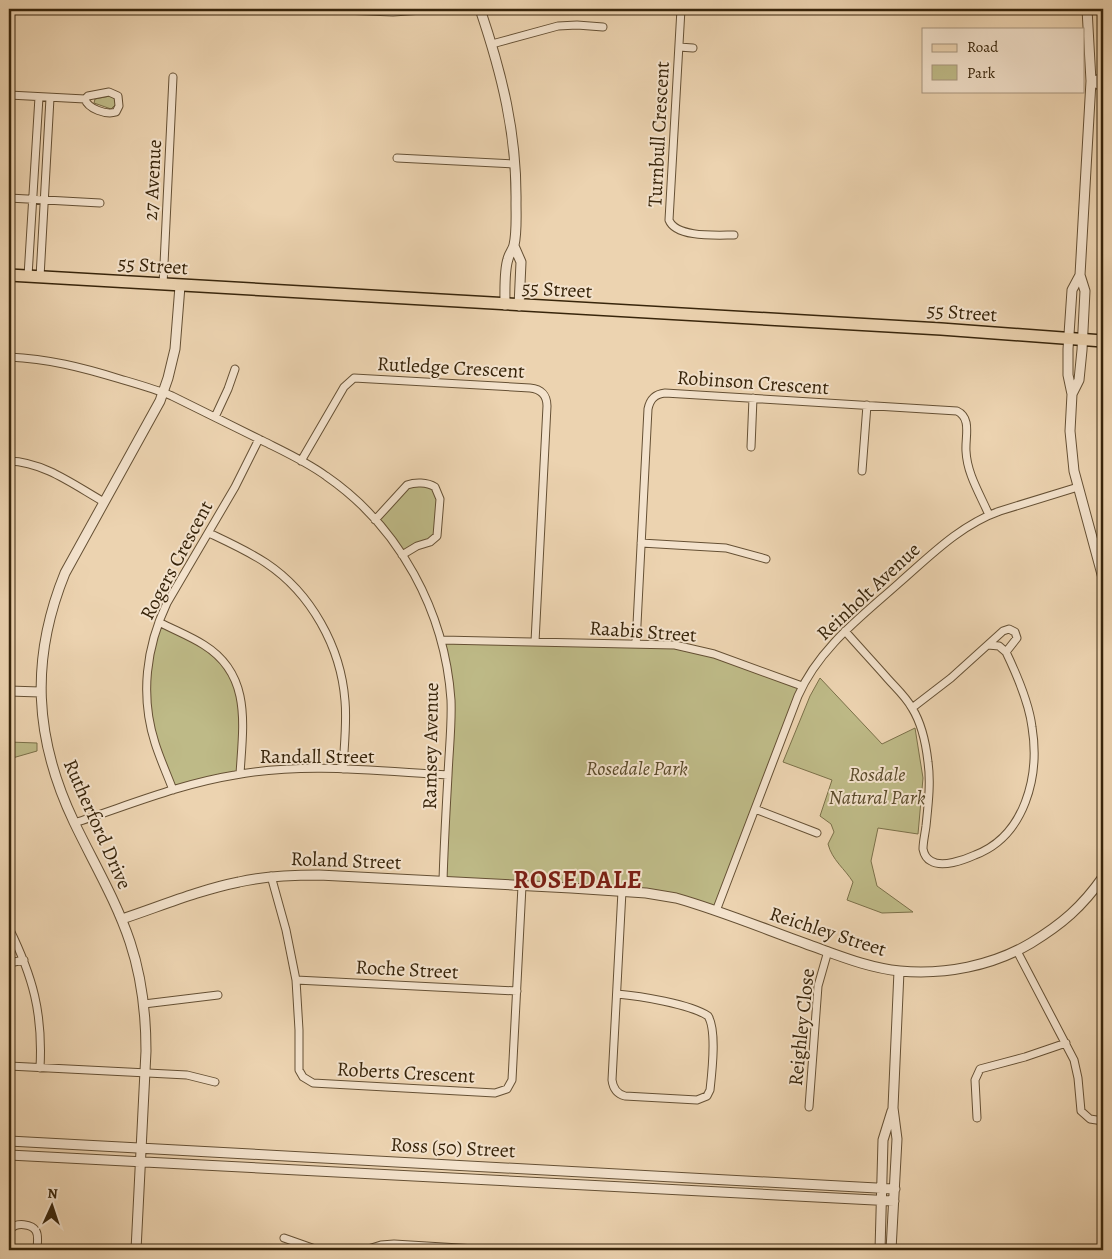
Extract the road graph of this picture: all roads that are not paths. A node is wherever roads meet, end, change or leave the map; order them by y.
1 (317, 9) edge
2 (438, 9) edge
3 (480, 9) edge
4 (682, 9) edge
5 (1087, 9) edge
6 (603, 27) dead end
7 (492, 44) junction
8 (679, 47) junction
9 (693, 48) dead end
10 (173, 76) dead end
11 (1103, 77) edge
12 (1091, 82) junction
13 (1103, 88) edge
14 (9, 95) edge
15 (39, 97) junction
16 (50, 98) junction
17 (84, 100) junction
18 (398, 158) dead end
19 (515, 164) junction
20 (9, 198) edge
21 (33, 199) junction
22 (45, 200) junction
23 (100, 203) dead end
24 (734, 235) dead end
25 (514, 246) junction
26 (9, 275) edge
27 (1080, 275) junction
28 (28, 276) junction
29 (40, 277) junction
30 (163, 284) junction
31 (180, 286) junction
32 (505, 305) junction
33 (519, 306) junction
34 (1069, 339) junction
35 (1083, 340) junction
36 (1103, 341) edge
37 (9, 357) edge
38 (235, 369) dead end
39 (164, 392) junction
40 (1072, 394) junction
41 (753, 398) junction
42 (867, 405) junction
43 (215, 417) junction
44 (259, 439) junction
45 (751, 447) dead end
46 (9, 460) edge
47 (302, 461) junction
48 (862, 471) dead end
49 (1078, 487) junction
50 (104, 502) junction
51 (989, 515) junction
52 (375, 520) junction
53 (209, 532) junction
54 (641, 543) junction
55 (402, 555) junction
56 (766, 559) dead end
57 (1103, 578) edge
58 (159, 622) junction
59 (845, 631) junction
60 (442, 640) junction
61 (535, 642) junction
62 (636, 644) junction
63 (988, 645) junction
64 (1006, 652) junction
65 (802, 686) junction
66 (9, 691) edge
67 (40, 692) junction
68 (912, 708) junction
69 (343, 769) junction
70 (240, 774) junction
71 (448, 775) junction
72 (173, 790) junction
73 (755, 809) junction
74 (74, 824) junction
75 (817, 833) dead end
76 (272, 876) junction
77 (1103, 877) edge
78 (443, 881) junction
79 (522, 886) junction
80 (574, 888) joint
81 (622, 892) junction
82 (716, 911) junction
83 (122, 919) junction
84 (9, 928) edge
85 (1017, 951) junction
86 (828, 952) junction
87 (24, 960) junction
88 (9, 963) edge
89 (899, 971) junction
90 (296, 980) junction
91 (516, 991) junction
92 (617, 994) junction
93 (218, 996) dead end
94 (144, 1004) junction
95 (1066, 1043) junction
96 (9, 1066) edge
97 (40, 1068) junction
98 (145, 1073) junction
99 (215, 1082) dead end
100 (809, 1108) dead end
101 (893, 1108) junction
102 (977, 1118) dead end
103 (1103, 1120) edge
104 (9, 1141) edge
105 (142, 1148) junction
106 (9, 1155) edge
107 (141, 1162) junction
108 (882, 1188) junction
109 (895, 1189) junction
110 (881, 1201) junction
111 (894, 1201) junction
112 (284, 1238) dead end
113 (9, 1249) edge
114 (36, 1250) edge
115 (136, 1250) edge
116 (318, 1250) edge
117 (365, 1250) edge
118 (492, 1250) edge
119 (880, 1250) edge
120 (891, 1250) edge

1 - 2 street
3 - 7 street
4 - 8 street, Turnbull Crescent
5 - 12 street
6 - 7 street
7 - 19 street
8 - 9 street
8 - 24 street, Turnbull Crescent
10 - 30 street, 27 Avenue
11 - 12 street
12 - 13 street
12 - 27 street
14 - 15 street
15 - 16 street
15 - 21 street
16 - 17 street
16 - 22 street
17 - 17 street
18 - 19 street
19 - 25 street
20 - 21 street
21 - 22 street
21 - 28 street
22 - 23 street
22 - 29 street
25 - 32 street
25 - 33 street
26 - 28 main road, 55 Street
27 - 34 street
27 - 35 street
28 - 29 main road, 55 Street
29 - 30 main road, 55 Street
30 - 31 main road, 55 Street
31 - 32 main road, 55 Street
31 - 39 street, Rutherford Drive
32 - 33 main road, 55 Street
33 - 34 main road, 55 Street
34 - 35 main road, 55 Street
34 - 40 street
35 - 36 main road, 55 Street
35 - 40 street
37 - 39 street, Ramsey Avenue
38 - 43 street
39 - 43 street, Ramsey Avenue
39 - 50 street, Rutherford Drive
40 - 49 street
41 - 42 street, Robinson Crescent
41 - 45 street
41 - 54 street, Robinson Crescent
42 - 48 street
42 - 51 street, Robinson Crescent
43 - 44 street, Ramsey Avenue
44 - 47 street, Ramsey Avenue
44 - 53 street, Rogers Crescent
46 - 50 street
47 - 52 street, Ramsey Avenue
47 - 61 street, Rutledge Crescent
49 - 51 street, Reinholt Avenue
49 - 57 street
50 - 67 street, Rutherford Drive
51 - 59 street, Reinholt Avenue
52 - 55 street, Ramsey Avenue
52 - 55 street
53 - 58 street, Rogers Crescent
53 - 69 street
54 - 56 street
54 - 62 street, Robinson Crescent
55 - 60 street, Ramsey Avenue
58 - 70 street
58 - 72 street, Rogers Crescent
59 - 65 street, Reinholt Avenue
59 - 68 street
60 - 61 street, Raabis Street
60 - 71 street, Ramsey Avenue
61 - 62 street, Raabis Street
62 - 65 street, Raabis Street
63 - 64 street
63 - 64 street
63 - 68 street
64 - 68 street
65 - 73 street, Reinholt Avenue
66 - 67 street
67 - 74 street, Rutherford Drive
69 - 70 street, Randall Street
69 - 71 street, Randall Street
70 - 72 street, Randall Street
71 - 78 street, Ramsey Avenue
72 - 74 street, Randall Street
73 - 75 street
73 - 82 street, Reinholt Avenue
74 - 83 street, Rutherford Drive
76 - 78 street, Roland Street
76 - 83 street, Roland Street
76 - 90 street, Roberts Crescent
77 - 85 street, Reichley Street
78 - 79 street, Roland Street
79 - 80 street, Roland Street
79 - 91 street, Roberts Crescent
80 - 81 street, Reichley Street
81 - 82 street, Reichley Street
81 - 92 street
82 - 86 street, Reichley Street
83 - 94 street, Rutherford Drive
84 - 87 street
85 - 89 street, Reichley Street
85 - 95 street
86 - 89 street, Reichley Street
86 - 100 street, Reighley Close
87 - 88 street
87 - 97 street
89 - 101 street
90 - 91 street, Roche Street
90 - 91 street, Roberts Crescent
92 - 92 street
93 - 94 street
94 - 98 street, Rutherford Drive
95 - 102 street
95 - 103 street
96 - 97 street
97 - 98 street
98 - 99 street
98 - 105 street, Rutherford Drive
101 - 108 street
101 - 109 street
104 - 105 street, Ross (50) Street
105 - 107 street, Rutherford Drive
105 - 108 street, Ross (50) Street
106 - 107 street, Ross (50) Street
107 - 110 street, Ross (50) Street
107 - 115 street, Rutherford Drive
108 - 109 street, Ross (50) Street
108 - 110 street
109 - 111 street
110 - 111 street, Ross (50) Street
110 - 119 street
111 - 120 street
112 - 116 street
113 - 114 street
117 - 118 street

